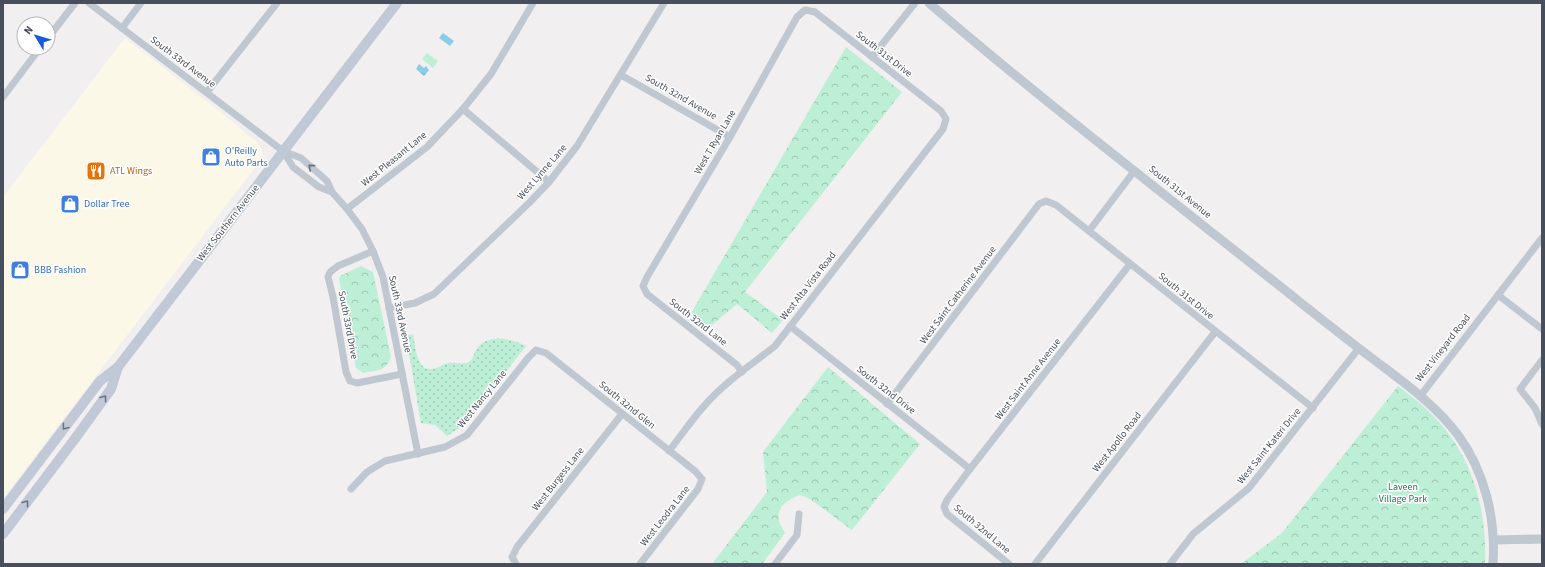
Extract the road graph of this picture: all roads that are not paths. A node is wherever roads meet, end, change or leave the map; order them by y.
1 (75, 3) edge
2 (89, 3) edge
3 (141, 3) edge
4 (277, 3) edge
5 (397, 3) edge
6 (533, 3) edge
7 (664, 3) edge
8 (914, 3) edge
9 (929, 3) edge
10 (805, 10) joint
11 (56, 28) edge
12 (122, 28) junction
13 (34, 56) edge
14 (872, 57) junction
15 (622, 75) junction
16 (207, 92) junction
17 (3, 97) edge
18 (463, 109) junction
19 (946, 119) joint
20 (730, 137) junction
21 (283, 151) junction
22 (1135, 170) junction
23 (549, 182) junction
24 (332, 192) junction
25 (1046, 201) joint
26 (347, 209) junction
27 (1089, 231) junction
28 (1542, 238) edge
29 (373, 251) junction
30 (1130, 264) junction
31 (643, 286) joint
32 (1498, 295) junction
33 (389, 308) junction
34 (790, 326) junction
35 (1542, 329) edge
36 (1215, 332) junction
37 (1359, 348) junction
38 (536, 350) joint
39 (1542, 360) edge
40 (118, 367) junction
41 (742, 372) junction
42 (402, 374) junction
43 (1421, 395) junction
44 (887, 404) junction
45 (1313, 408) junction
46 (622, 414) junction
47 (1542, 424) edge
48 (669, 451) junction
49 (418, 454) junction
50 (970, 469) junction
51 (702, 480) joint
52 (351, 489) dead end
53 (944, 507) joint
54 (3, 509) edge
55 (799, 514) dead end
56 (3, 534) edge
57 (1542, 539) edge
58 (1494, 540) junction
59 (514, 561) edge
60 (640, 564) edge
61 (774, 564) edge
62 (1009, 564) edge
63 (1035, 564) edge
64 (1170, 564) edge
65 (1493, 564) edge

1 - 11 street
2 - 12 street, South 33rd Avenue
3 - 12 street
4 - 16 street
5 - 21 main road, West Southern Avenue
6 - 18 street, West Pleasant Lane
7 - 15 street, West Lynne Lane
8 - 14 street
9 - 22 street, South 31st Avenue
10 - 14 street, South 31st Drive
10 - 20 street, West T Ryan Lane
12 - 16 street, South 33rd Avenue
13 - 17 street
14 - 19 street, South 31st Drive
15 - 20 street, South 32nd Avenue
15 - 23 street, West Lynne Lane
16 - 21 street, South 33rd Avenue
18 - 23 street
18 - 26 street, West Pleasant Lane
19 - 34 street, West Alta Vista Road
20 - 31 street, West T Ryan Lane
21 - 24 street, South 33rd Avenue
24 -> 21 street, South 33rd Avenue
21 - 40 main road, West Southern Avenue
22 - 27 street
22 - 37 street, South 31st Avenue
23 - 33 street, West Lynne Lane
24 - 26 street, South 33rd Avenue
25 - 27 street, South 31st Drive
25 - 44 street, West Saint Catherine Avenue
26 - 29 street, South 33rd Avenue
27 - 30 street, South 31st Drive
28 - 32 street, West Vineyard Road
29 - 33 street, South 33rd Avenue
29 - 42 street, South 33rd Drive
30 - 36 street, South 31st Drive
30 - 50 street, West Saint Anne Avenue
31 - 41 street, South 32nd Lane
32 - 35 street
32 - 43 street, West Vineyard Road
33 - 42 street, South 33rd Avenue
34 - 41 street, West Alta Vista Road
34 - 44 street, South 32nd Drive
36 - 45 street, South 31st Drive
36 - 63 street, West Apollo Road
37 - 43 street, South 31st Avenue
37 - 45 street, West Saint Kateri Drive
38 - 46 street, South 32nd Glen
38 - 49 street, West Nancy Lane
39 - 47 street
40 -> 54 main road, West Southern Avenue
56 -> 40 main road, West Southern Avenue
41 - 48 street, West Alta Vista Road
42 - 49 street, South 33rd Avenue
43 - 58 street, West Vineyard Road
44 - 50 street, South 32nd Drive
45 - 64 street, West Saint Kateri Drive
46 - 48 street, South 32nd Glen
46 - 59 street, West Burgess Lane
48 - 51 street, South 32nd Glen
49 - 52 street, West Nancy Lane
50 - 53 street, West Saint Anne Avenue
51 - 60 street, West Leodra Lane
53 - 62 street, South 32nd Lane
55 - 61 street
57 - 58 street
58 - 65 street, West Vineyard Road

